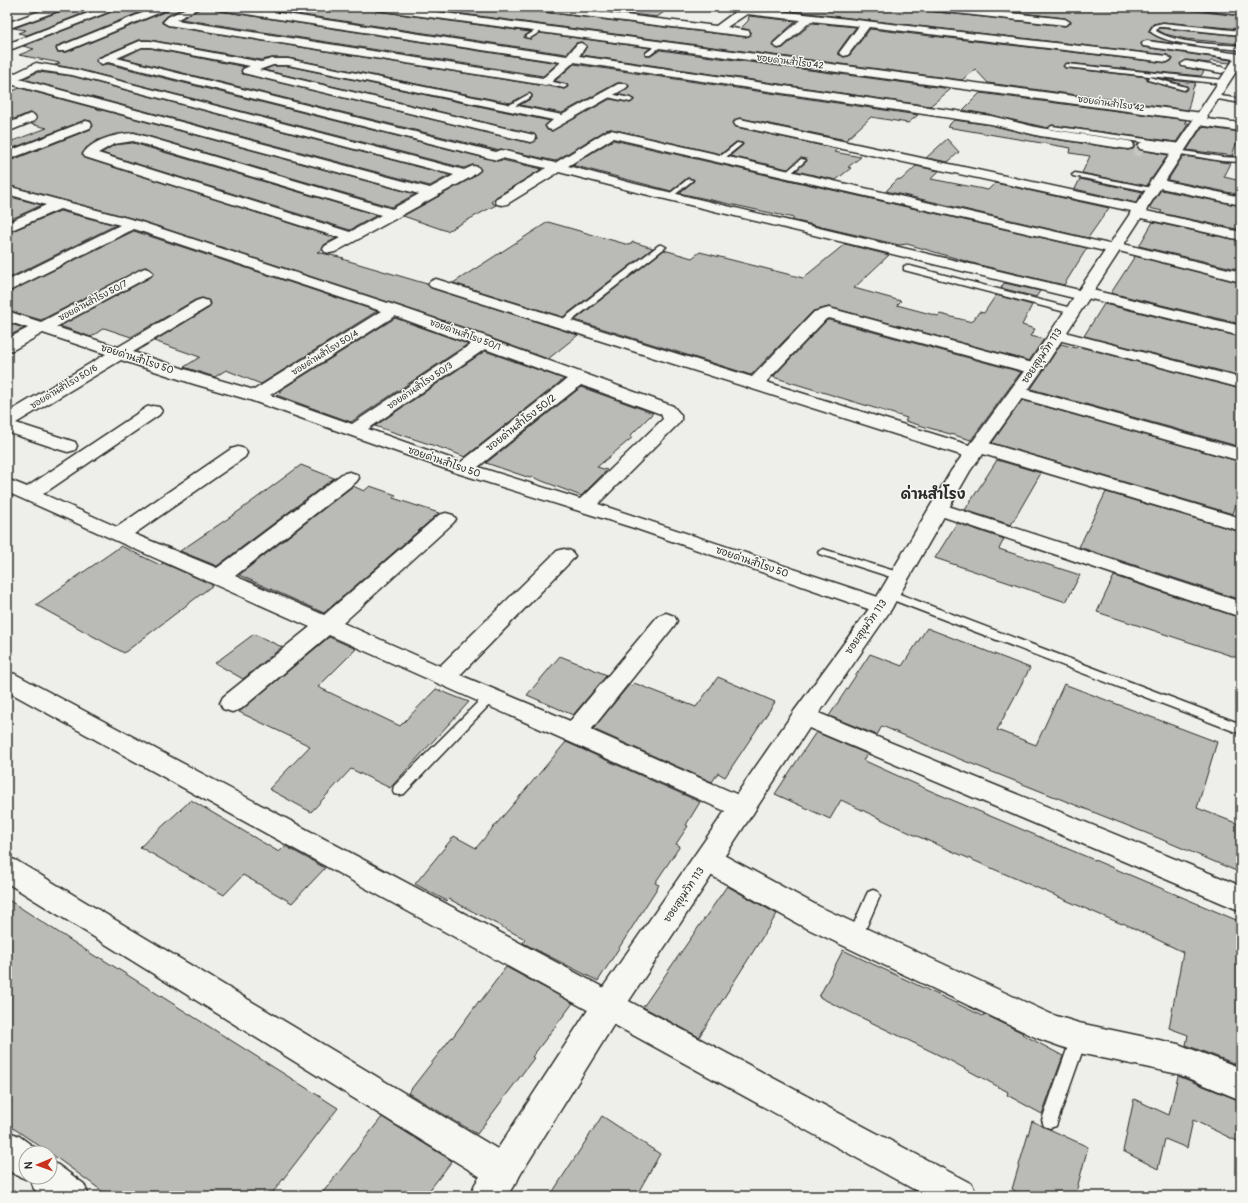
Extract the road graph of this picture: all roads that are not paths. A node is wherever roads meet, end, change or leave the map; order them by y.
1 (10, 7) edge
2 (60, 7) edge
3 (113, 7) edge
4 (161, 7) edge
5 (196, 7) edge
6 (220, 7) edge
7 (377, 7) edge
8 (535, 7) edge
9 (616, 7) edge
10 (928, 7) edge
11 (1204, 7) edge
12 (7, 8) edge
13 (556, 8) edge
14 (722, 8) dead end
15 (185, 11) junction
16 (745, 11) junction
17 (1071, 11) dead end
18 (1241, 12) edge
19 (668, 14) dead end
20 (604, 15) junction
21 (809, 17) junction
22 (657, 22) junction
23 (866, 24) junction
24 (7, 26) edge
25 (541, 29) junction
26 (718, 29) junction
27 (746, 33) dead end
28 (1241, 33) edge
29 (589, 35) junction
30 (528, 37) dead end
31 (1139, 43) dead end
32 (660, 45) junction
33 (778, 45) dead end
34 (7, 48) edge
35 (62, 49) dead end
36 (844, 53) dead end
37 (648, 54) dead end
38 (106, 59) junction
39 (571, 59) junction
40 (15, 64) dead end
41 (260, 65) junction
42 (36, 66) junction
43 (1067, 66) dead end
44 (1234, 68) edge
45 (73, 72) junction
46 (1130, 72) junction
47 (240, 74) junction
48 (8, 80) edge
49 (545, 82) junction
50 (212, 85) junction
51 (564, 86) dead end
52 (622, 86) dead end
53 (1184, 88) dead end
54 (605, 95) junction
55 (529, 96) dead end
56 (630, 100) dead end
57 (1241, 101) edge
58 (507, 108) junction
59 (30, 118) dead end
60 (563, 119) junction
61 (1201, 119) junction
62 (740, 123) dead end
63 (86, 125) dead end
64 (1241, 127) edge
65 (7, 128) edge
66 (1052, 128) dead end
67 (530, 138) junction
68 (739, 144) dead end
69 (1177, 151) junction
70 (499, 155) junction
71 (7, 156) edge
72 (719, 160) junction
73 (802, 160) dead end
74 (1241, 160) edge
75 (557, 167) junction
76 (466, 174) junction
77 (786, 175) junction
78 (1075, 175) dead end
79 (690, 180) dead end
80 (1154, 187) junction
81 (7, 190) edge
82 (431, 193) junction
83 (670, 196) junction
84 (502, 201) dead end
85 (1241, 201) edge
86 (59, 204) junction
87 (1138, 211) junction
88 (393, 214) junction
89 (133, 224) junction
90 (7, 228) edge
91 (1241, 236) edge
92 (352, 237) junction
93 (662, 247) dead end
94 (330, 248) dead end
95 (1114, 248) junction
96 (907, 268) dead end
97 (145, 273) dead end
98 (1241, 277) edge
99 (436, 284) dead end
100 (7, 287) edge
101 (1080, 300) junction
102 (202, 304) dead end
103 (394, 310) junction
104 (7, 316) edge
105 (562, 324) junction
106 (41, 328) junction
107 (1241, 331) edge
108 (1057, 335) junction
109 (485, 342) junction
110 (7, 346) edge
111 (120, 354) junction
112 (1034, 370) junction
113 (579, 378) junction
114 (1241, 383) edge
115 (755, 384) junction
116 (1018, 392) junction
117 (256, 396) junction
118 (153, 412) dead end
119 (7, 421) edge
120 (7, 426) edge
121 (356, 430) junction
122 (68, 446) dead end
123 (976, 450) junction
124 (238, 453) dead end
125 (1241, 455) edge
126 (464, 469) junction
127 (349, 478) dead end
128 (7, 485) edge
129 (29, 494) junction
130 (584, 506) junction
131 (939, 509) junction
132 (446, 519) dead end
133 (1241, 525) edge
134 (118, 534) junction
135 (824, 552) dead end
136 (564, 556) dead end
137 (219, 577) junction
138 (890, 592) junction
139 (1241, 610) edge
140 (666, 621) dead end
141 (327, 625) junction
142 (443, 677) junction
143 (7, 680) edge
144 (490, 697) junction
145 (232, 704) dead end
146 (804, 716) junction
147 (1241, 729) edge
148 (574, 733) junction
149 (399, 790) dead end
150 (744, 808) junction
151 (708, 860) junction
152 (7, 869) edge
153 (873, 896) dead end
154 (1241, 899) edge
155 (855, 937) junction
156 (608, 1006) junction
157 (1079, 1038) junction
158 (1241, 1084) edge
159 (1050, 1120) dead end
160 (7, 1148) edge
161 (18, 1156) edge
162 (504, 1172) junction
163 (57, 1185) edge
164 (72, 1196) edge
165 (487, 1196) edge
166 (960, 1196) edge

1 - 12 street
2 - 24 street
3 - 34 street
4 - 15 street
4 - 35 street
5 - 15 street
6 - 39 street
7 - 25 street, ซอยด่านสำโรง 42
8 - 13 street
9 - 20 street
10 - 17 street
11 - 18 street
13 - 20 street
14 - 16 lane
15 - 49 street
16 - 21 street
16 - 26 street
19 - 22 street
20 - 22 street
21 - 23 street
21 - 33 street
22 - 26 street
23 - 36 street
23 - 44 street
25 - 29 street, ซอยด่านสำโรง 42
25 - 30 lane
26 - 27 street
28 - 44 lane
29 - 32 street, ซอยด่านสำโรง 42
29 - 39 street
31 - 44 street
32 - 37 lane
32 - 61 street, ซอยด่านสำโรง 42
38 - 41 street
38 - 45 street
38 - 50 street
39 - 49 street
39 - 69 street
40 - 42 street
41 - 47 street
41 - 58 street
42 - 45 street
42 - 48 street
43 - 46 lane
44 - 46 lane
44 - 57 lane
44 - 61 street, ซอยสุขุมวิท 113
45 - 76 street
46 - 53 lane
47 - 50 street
47 - 67 street
48 - 82 street
49 - 51 lane
50 - 70 street
52 - 54 street
54 - 56 lane
54 - 60 street
55 - 58 lane
58 - 60 street
59 - 65 street
60 - 67 street
61 - 64 street, ซอยด่านสำโรง 42
61 - 69 street, ซอยสุขุมวิท 113
62 - 87 street
63 - 71 street
66 - 69 lane
67 - 70 street
68 - 72 lane
69 - 74 lane
69 - 80 street, ซอยสุขุมวิท 113
70 - 75 street
70 - 76 street
72 - 75 street
72 - 77 street
73 - 77 lane
75 - 83 street
75 - 84 street
76 - 82 street
77 - 95 street
78 - 80 lane
79 - 83 lane
80 - 85 street
80 - 87 street, ซอยสุขุมวิท 113
81 - 86 street
82 - 88 street
83 - 101 street
86 - 89 street
86 - 90 street
87 - 91 street
87 - 95 street, ซอยสุขุมวิท 113
88 - 92 street
88 - 92 street
89 - 100 street
89 - 103 street, ซอยด่านสำโรง 50/1
92 - 94 street
93 - 105 lane
95 - 98 street
95 - 101 street, ซอยสุขุมวิท 113
96 - 101 lane
97 - 106 street, ซอยด่านสำโรง 50/7
99 - 105 street
101 - 107 street
101 - 108 street, ซอยสุขุมวิท 113
102 - 111 street, ซอยด่านสำโรง 50/6
103 - 109 street, ซอยด่านสำโรง 50/1
103 - 117 street, ซอยด่านสำโรง 50/4
104 - 106 street, ซอยด่านสำโรง 50
105 - 115 street
106 - 110 street, ซอยด่านสำโรง 50/7
106 - 111 street, ซอยด่านสำโรง 50
108 - 112 street, ซอยสุขุมวิท 113
108 - 114 street
109 - 113 street, ซอยด่านสำโรง 50/1
109 - 121 street, ซอยด่านสำโรง 50/3
111 - 117 street, ซอยด่านสำโรง 50
111 - 119 street, ซอยด่านสำโรง 50/6
112 - 115 street
112 - 116 street, ซอยสุขุมวิท 113
113 - 126 street, ซอยด่านสำโรง 50/2
113 - 130 street, ซอยด่านสำโรง 50/1
115 - 123 street
116 - 123 street, ซอยสุขุมวิท 113
116 - 125 street
117 - 121 street, ซอยด่านสำโรง 50
118 - 129 street
120 - 122 street
121 - 126 street, ซอยด่านสำโรง 50
123 - 131 street, ซอยสุขุมวิท 113
123 - 133 street
124 - 134 street
126 - 130 street, ซอยด่านสำโรง 50
127 - 137 street
128 - 129 street
129 - 134 street
130 - 138 street, ซอยด่านสำโรง 50
131 - 138 street, ซอยสุขุมวิท 113
131 - 139 street
132 - 141 street
134 - 137 street
135 - 138 lane
136 - 142 street
137 - 141 street
138 - 146 street, ซอยสุขุมวิท 113
138 - 147 lane
140 - 148 street
141 - 142 street
141 - 145 street
142 - 144 street
143 - 156 street
144 - 148 street
144 - 149 lane
146 - 150 street, ซอยสุขุมวิท 113
146 - 154 street
148 - 150 street
150 - 151 street, ซอยสุขุมวิท 113
151 - 155 street
151 - 156 street, ซอยสุขุมวิท 113
152 - 162 street
153 - 155 lane
155 - 157 street
156 - 162 street, ซอยสุขุมวิท 113
156 - 166 street
157 - 158 street
157 - 159 lane
160 - 161 street
162 - 165 street, ซอยสุขุมวิท 113
163 - 164 street

